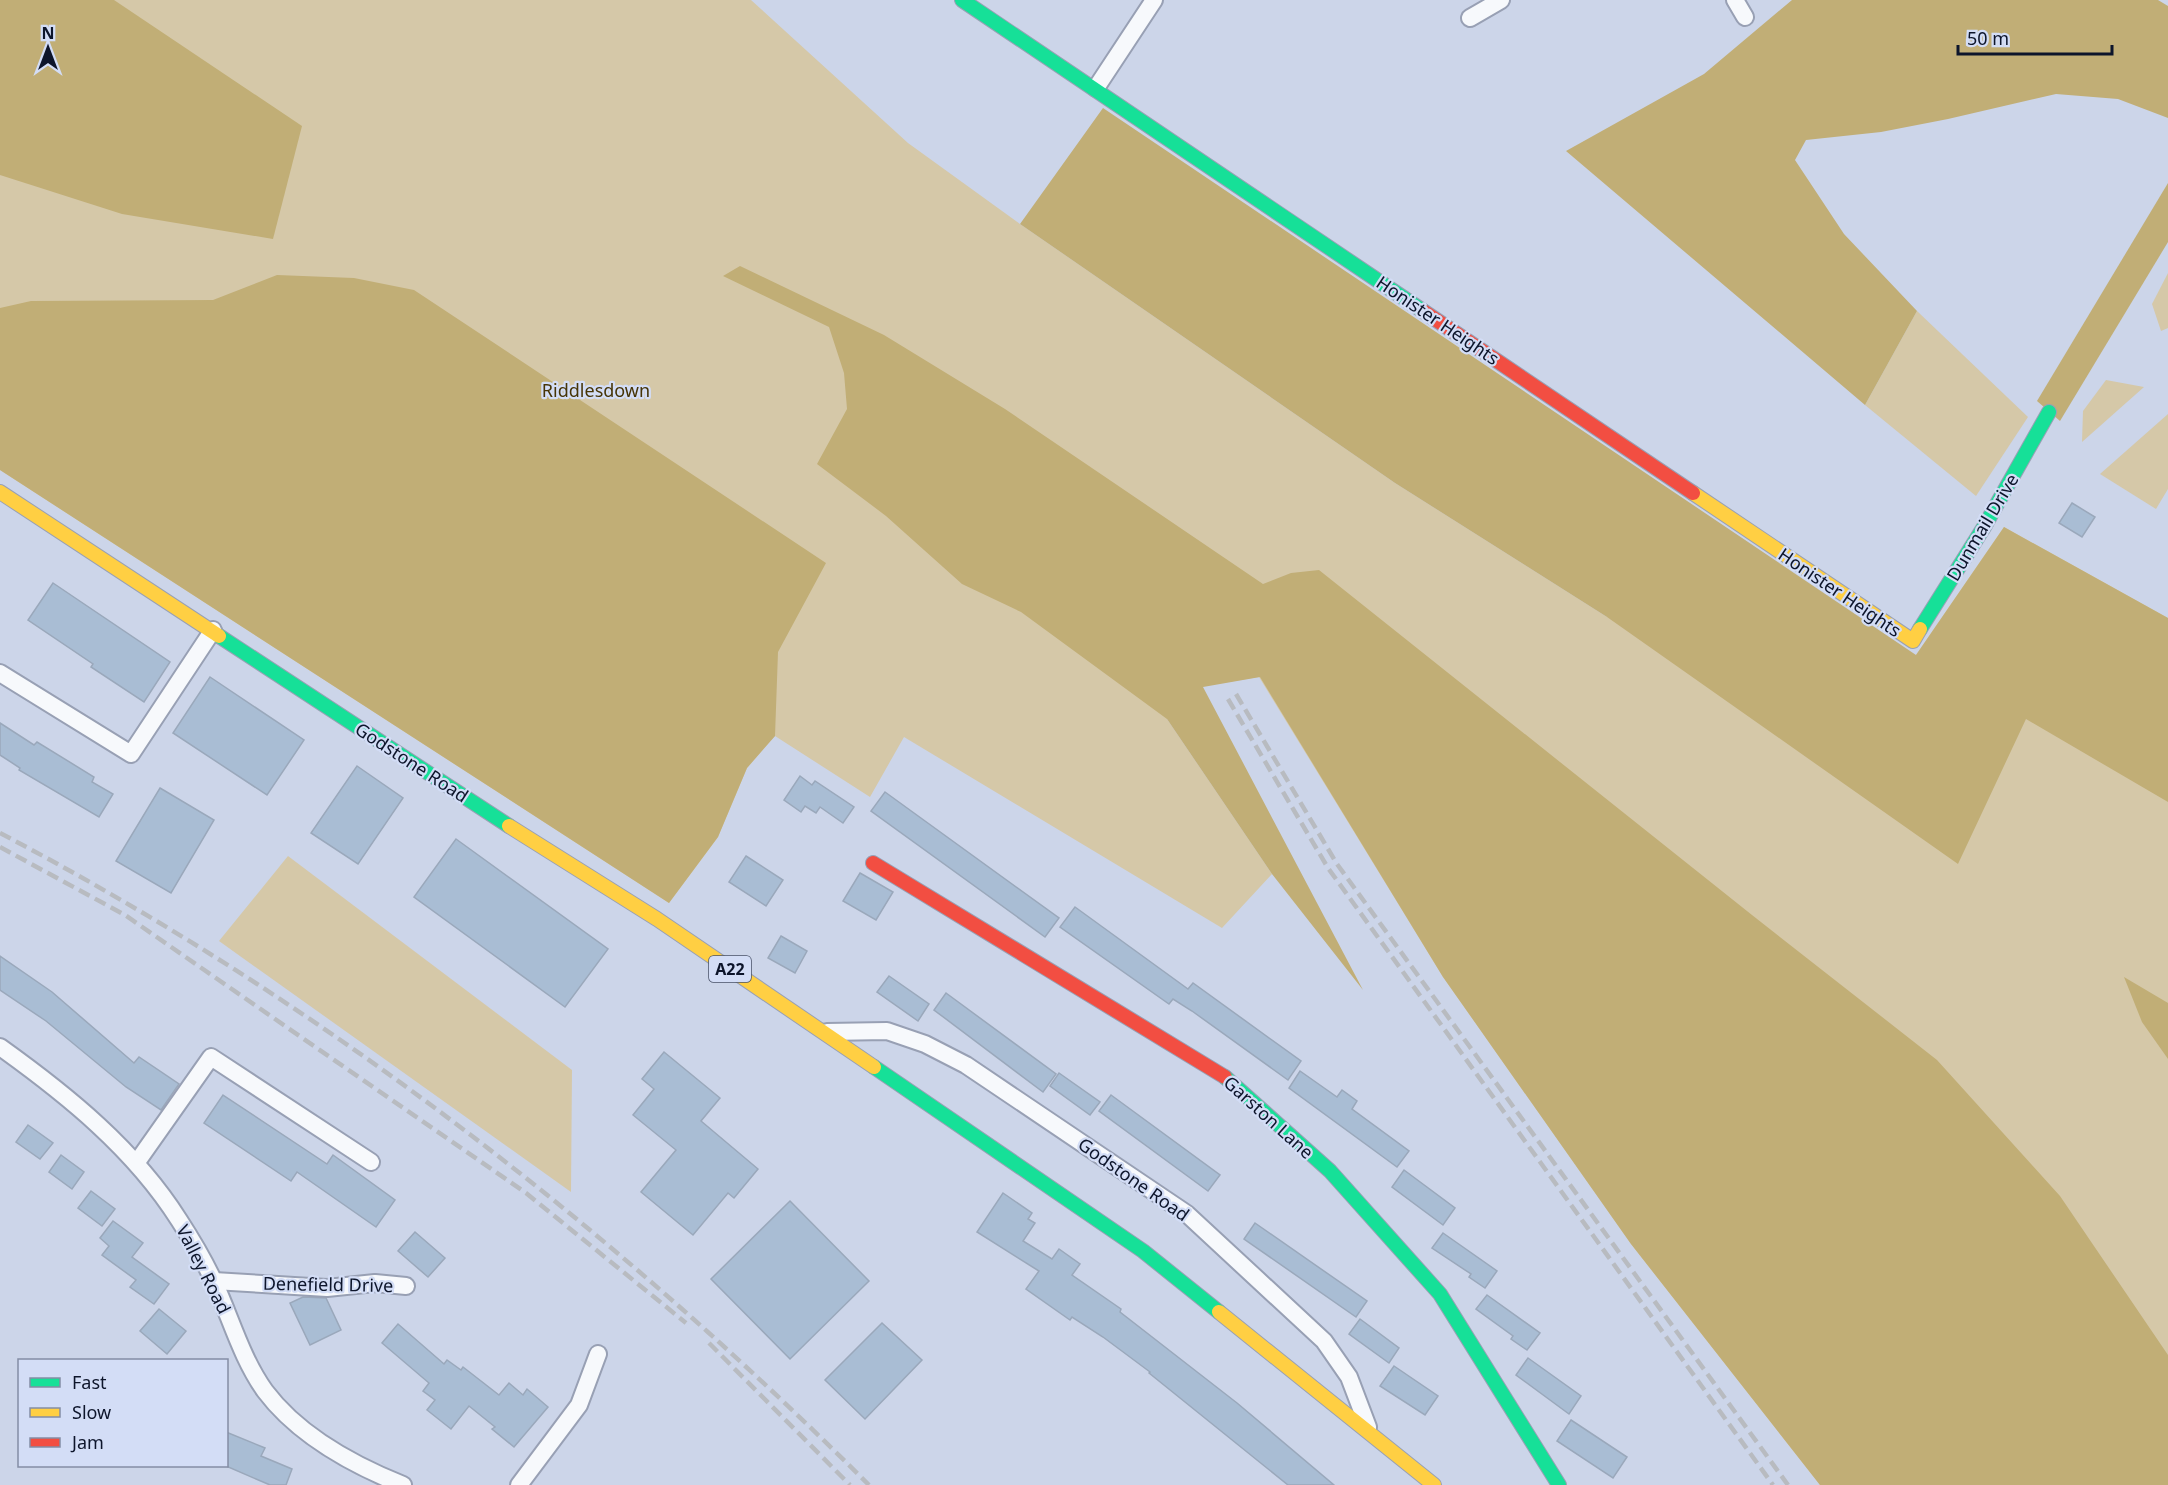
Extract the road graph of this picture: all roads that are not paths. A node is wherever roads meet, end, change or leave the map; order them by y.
1 (962, 0) edge
2 (1154, 0) edge
3 (1501, 0) edge
4 (1735, 0) edge
5 (1745, 17) dead end
6 (1470, 18) dead end
7 (1096, 88) junction
8 (2049, 412) dead end
9 (0, 492) edge
10 (213, 630) junction
11 (1913, 641) joint
12 (0, 673) edge
13 (873, 863) dead end
14 (823, 1032) junction
15 (0, 1047) edge
16 (137, 1162) junction
17 (371, 1162) dead end
18 (214, 1281) junction
19 (406, 1286) dead end
20 (598, 1354) dead end
21 (1370, 1432) junction
22 (1426, 1484) edge
23 (403, 1485) edge
24 (519, 1485) edge
25 (1559, 1485) edge

1 - 7 main road, Honister Heights
2 - 7 street
3 - 6 street
4 - 5 street
7 - 11 main road, Honister Heights
8 - 11 main road, Dunmail Drive
9 - 10 main road, Godstone Road / A22
10 - 12 street
10 - 14 main road, Godstone Road / A22
13 - 25 main road, Garston Lane
14 - 21 main road, Godstone Road / A22
14 - 21 street, Godstone Road
15 - 16 street, Valley Road
16 - 17 street
16 - 18 street, Valley Road
18 - 19 street, Denefield Drive
18 - 23 street, Valley Road
20 - 24 street
21 - 22 main road, Godstone Road / A22

